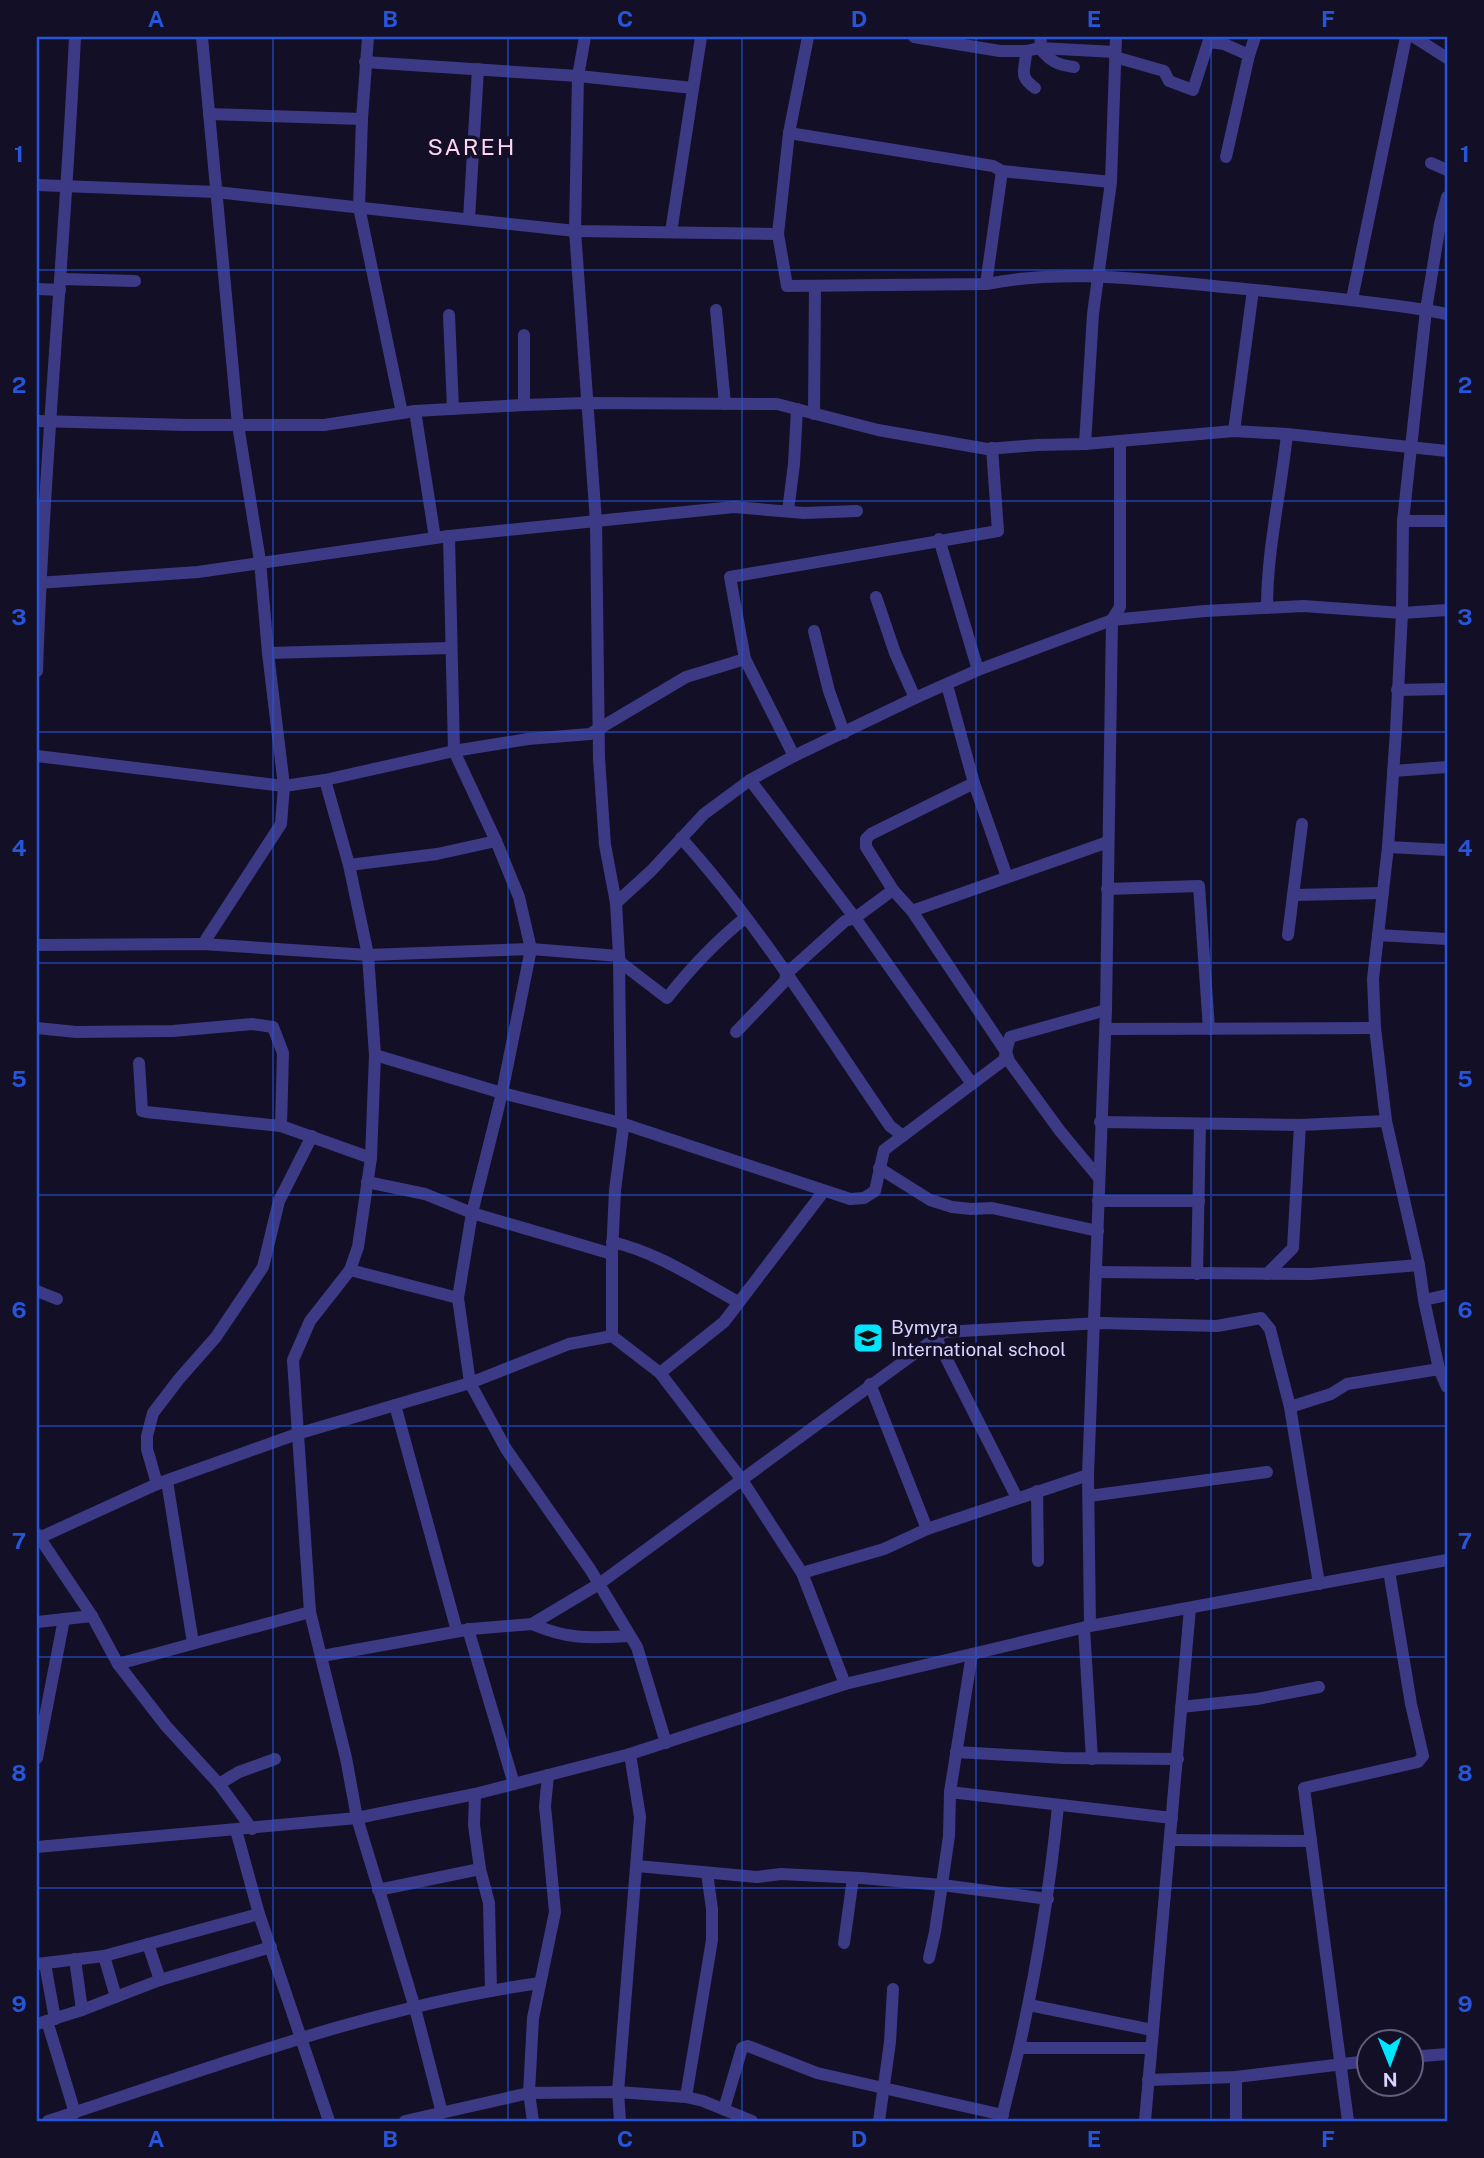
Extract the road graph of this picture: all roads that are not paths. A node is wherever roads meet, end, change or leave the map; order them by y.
1 (75, 37) edge
2 (202, 37) edge
3 (368, 37) edge
4 (585, 37) edge
5 (701, 37) edge
6 (808, 37) edge
7 (921, 37) edge
8 (1116, 37) edge
9 (1255, 37) edge
10 (1406, 37) edge
11 (1413, 37) edge
12 (1210, 39) edge
13 (1040, 42) edge
14 (1026, 51) junction
15 (1115, 54) junction
16 (1249, 55) junction
17 (1447, 58) edge
18 (365, 62) junction
19 (1074, 67) dead end
20 (478, 69) junction
21 (578, 76) junction
22 (693, 88) junction
23 (1035, 88) dead end
24 (209, 114) junction
25 (362, 118) junction
26 (789, 133) junction
27 (1226, 157) dead end
28 (1431, 163) dead end
29 (1447, 170) edge
30 (1002, 171) junction
31 (1111, 182) junction
32 (37, 185) edge
33 (68, 188) junction
34 (216, 192) junction
35 (1447, 197) edge
36 (359, 207) junction
37 (469, 219) junction
38 (575, 230) junction
39 (671, 232) junction
40 (778, 234) junction
41 (1098, 275) junction
42 (135, 281) dead end
43 (61, 284) junction
44 (986, 284) junction
45 (815, 286) junction
46 (37, 289) edge
47 (1253, 290) junction
48 (1353, 299) junction
49 (716, 310) dead end
50 (1426, 310) junction
51 (1447, 314) edge
52 (449, 315) dead end
53 (524, 335) dead end
54 (586, 402) junction
55 (725, 404) junction
56 (524, 405) junction
57 (453, 409) junction
58 (797, 409) junction
59 (415, 411) junction
60 (402, 413) junction
61 (814, 414) junction
62 (37, 421) edge
63 (51, 422) junction
64 (238, 425) junction
65 (1234, 431) junction
66 (1287, 434) junction
67 (1120, 441) junction
68 (1085, 444) junction
69 (1412, 446) junction
70 (992, 448) junction
71 (1447, 450) edge
72 (41, 497) edge
73 (788, 511) junction
74 (857, 512) dead end
75 (1403, 521) junction
76 (1447, 521) edge
77 (596, 522) junction
78 (449, 536) junction
79 (436, 538) junction
80 (939, 539) junction
81 (260, 561) junction
82 (38, 583) edge
83 (876, 597) dead end
84 (1267, 608) junction
85 (1447, 610) edge
86 (1402, 614) junction
87 (1112, 620) junction
88 (814, 631) dead end
89 (451, 648) junction
90 (268, 653) junction
91 (745, 659) junction
92 (37, 664) edge
93 (978, 670) junction
94 (37, 671) edge
95 (947, 685) junction
96 (1447, 689) edge
97 (1397, 690) junction
98 (915, 698) junction
99 (599, 727) junction
100 (844, 733) junction
101 (454, 751) junction
102 (37, 756) edge
103 (794, 756) junction
104 (1447, 767) edge
105 (1393, 771) junction
106 (325, 780) junction
107 (750, 780) junction
108 (974, 783) junction
109 (284, 786) junction
110 (1302, 824) dead end
111 (681, 838) junction
112 (496, 841) junction
113 (1108, 842) junction
114 (1388, 846) junction
115 (1447, 850) edge
116 (349, 864) junction
117 (1007, 877) junction
118 (1107, 889) junction
119 (893, 890) junction
120 (1383, 893) junction
121 (1293, 895) junction
122 (615, 903) junction
123 (912, 911) junction
124 (745, 918) junction
125 (855, 918) junction
126 (1288, 935) dead end
127 (1377, 935) junction
128 (1447, 939) edge
129 (203, 944) junction
130 (37, 945) edge
131 (531, 949) junction
132 (368, 956) junction
133 (619, 956) junction
134 (786, 974) junction
135 (1106, 1010) junction
136 (37, 1028) edge
137 (1106, 1028) junction
138 (1375, 1028) junction
139 (1209, 1030) junction
140 (736, 1032) dead end
141 (1006, 1052) junction
142 (375, 1055) junction
143 (139, 1063) dead end
144 (972, 1084) junction
145 (502, 1093) junction
146 (1386, 1121) junction
147 (1100, 1122) junction
148 (621, 1124) junction
149 (1200, 1124) junction
150 (1300, 1125) junction
151 (281, 1126) junction
152 (312, 1136) junction
153 (903, 1136) junction
154 (370, 1158) junction
155 (879, 1168) junction
156 (1099, 1178) junction
157 (367, 1182) junction
158 (824, 1191) junction
159 (1098, 1201) junction
160 (1199, 1201) junction
161 (472, 1213) junction
162 (1098, 1231) junction
163 (612, 1248) junction
164 (1419, 1265) junction
165 (350, 1270) junction
166 (1096, 1272) junction
167 (1197, 1274) junction
168 (1267, 1275) junction
169 (37, 1291) edge
170 (1447, 1295) edge
171 (458, 1298) junction
172 (57, 1299) dead end
173 (1424, 1300) junction
174 (738, 1302) junction
175 (1095, 1324) junction
176 (612, 1336) junction
177 (936, 1338) junction
178 (1439, 1369) junction
179 (660, 1373) junction
180 (470, 1383) junction
181 (870, 1384) junction
182 (1447, 1387) edge
183 (395, 1405) junction
184 (1290, 1407) junction
185 (297, 1434) junction
186 (1267, 1472) dead end
187 (1088, 1475) junction
188 (742, 1480) junction
189 (162, 1482) junction
190 (1037, 1491) junction
191 (1089, 1496) junction
192 (1017, 1498) junction
193 (927, 1529) junction
194 (38, 1536) edge
195 (1447, 1560) edge
196 (1038, 1561) dead end
197 (1389, 1571) junction
198 (802, 1573) junction
199 (598, 1584) junction
200 (1319, 1584) junction
201 (1190, 1608) junction
202 (310, 1612) junction
203 (92, 1616) junction
204 (64, 1619) junction
205 (37, 1622) edge
206 (532, 1623) junction
207 (1087, 1627) junction
208 (463, 1630) junction
209 (629, 1636) junction
210 (193, 1643) junction
211 (972, 1654) junction
212 (322, 1656) junction
213 (118, 1664) junction
214 (845, 1684) junction
215 (1319, 1687) dead end
216 (1181, 1707) junction
217 (666, 1743) junction
218 (956, 1752) junction
219 (630, 1754) junction
220 (37, 1758) edge
221 (275, 1759) dead end
222 (1092, 1759) junction
223 (1178, 1759) junction
224 (548, 1775) junction
225 (219, 1784) junction
226 (514, 1784) junction
227 (950, 1792) junction
228 (475, 1794) junction
229 (1058, 1806) junction
230 (357, 1818) junction
231 (1172, 1818) junction
232 (252, 1829) junction
233 (236, 1830) junction
234 (1171, 1840) junction
235 (1311, 1841) junction
236 (37, 1847) edge
237 (637, 1866) junction
238 (480, 1869) junction
239 (707, 1873) junction
240 (853, 1878) junction
241 (942, 1885) junction
242 (378, 1890) junction
243 (1048, 1899) junction
244 (259, 1914) junction
245 (844, 1942) dead end
246 (148, 1944) junction
247 (271, 1947) junction
248 (104, 1956) junction
249 (929, 1958) dead end
250 (75, 1959) junction
251 (41, 1964) edge
252 (159, 1980) junction
253 (540, 1983) junction
254 (893, 1989) dead end
255 (491, 1991) junction
256 (116, 1997) junction
257 (1029, 2005) junction
258 (415, 2008) junction
259 (82, 2010) junction
260 (46, 2021) edge
261 (1152, 2030) junction
262 (302, 2039) junction
263 (1019, 2048) junction
264 (1151, 2048) junction
265 (1447, 2054) edge
266 (1424, 2056) edge
267 (1354, 2062) edge
268 (1339, 2063) junction
269 (1236, 2077) junction
270 (1148, 2080) junction
271 (885, 2090) junction
272 (618, 2092) junction
273 (529, 2093) junction
274 (686, 2097) junction
275 (724, 2109) junction
276 (75, 2113) junction
277 (442, 2113) junction
278 (1002, 2118) edge
279 (48, 2121) edge
280 (329, 2121) edge
281 (405, 2121) edge
282 (533, 2121) edge
283 (620, 2121) edge
284 (752, 2121) edge
285 (879, 2121) edge
286 (1145, 2121) edge
287 (1236, 2121) edge
288 (1348, 2121) edge

1 - 33 street
2 - 24 street
3 - 18 street
4 - 21 street
5 - 22 street
6 - 26 street
7 - 14 street
8 - 15 street
9 - 16 street
10 - 48 street
11 - 17 street
12 - 15 street
12 - 16 street
13 - 14 street
13 - 15 street
13 - 19 street
14 - 23 street
15 - 31 street
16 - 27 street
18 - 20 street
18 - 25 street
20 - 21 street
20 - 37 street
21 - 22 street
21 - 38 street
22 - 39 street
24 - 25 street
24 - 34 street
25 - 36 street
26 - 30 street
26 - 40 street
28 - 29 street
30 - 31 street
30 - 44 street
31 - 41 street
32 - 33 street
33 - 34 street
33 - 43 street
34 - 36 street
34 - 64 street
35 - 50 street
36 - 37 street
36 - 60 street
37 - 38 street
38 - 39 street
38 - 54 street
39 - 40 street
40 - 45 street
41 - 44 street
41 - 47 street
41 - 68 street
42 - 43 street
43 - 46 street
43 - 63 street
44 - 45 street
45 - 61 street
47 - 48 street
47 - 65 street
48 - 50 street
49 - 55 street
50 - 51 street
50 - 69 street
52 - 57 street
53 - 56 street
54 - 55 street
54 - 56 street
54 - 77 street
55 - 58 street
56 - 57 street
57 - 59 street
58 - 61 street
58 - 73 street
59 - 60 street
59 - 79 street
60 - 64 street
61 - 70 street
62 - 63 street
63 - 64 street
63 - 72 street
64 - 81 street
65 - 66 street
65 - 67 street
66 - 69 street
66 - 84 street
67 - 68 street
67 - 87 street
68 - 70 street
69 - 71 street
69 - 75 street
70 - 80 street
72 - 82 street
73 - 74 street
73 - 77 street
75 - 76 street
75 - 86 street
77 - 78 street
77 - 99 street
78 - 79 street
78 - 89 street
79 - 81 street
80 - 91 street
80 - 93 street
81 - 82 street
81 - 90 street
82 - 92 street
83 - 98 street
84 - 86 street
84 - 87 street
85 - 86 street
86 - 97 street
87 - 93 street
87 - 113 street
88 - 100 street
89 - 90 street
89 - 101 street
90 - 109 street
91 - 99 street
91 - 103 street
92 - 94 street
93 - 95 street
95 - 98 street
95 - 108 street
96 - 97 street
97 - 105 street
98 - 100 street
99 - 101 street
99 - 122 street
100 - 103 street
101 - 106 street
101 - 112 street
102 - 109 street
103 - 107 street
104 - 105 street
105 - 114 street
106 - 109 street
106 - 116 street
107 - 111 street
107 - 125 street
108 - 117 street
108 - 119 street
109 - 129 street
110 - 121 street
111 - 122 street
111 - 124 street
112 - 116 street
112 - 131 street
113 - 117 street
113 - 118 street
114 - 115 street
114 - 120 street
116 - 132 street
117 - 123 street
118 - 135 street
118 - 139 street
119 - 123 street
119 - 125 street
120 - 121 street
120 - 127 street
121 - 126 street
122 - 133 street
123 - 141 street
124 - 133 street
124 - 134 street
125 - 134 street
125 - 144 street
127 - 128 street
127 - 138 street
129 - 130 street
129 - 132 street
131 - 132 street
131 - 133 street
131 - 145 street
132 - 142 street
133 - 148 street
134 - 140 street
134 - 153 street
135 - 137 street
135 - 141 street
136 - 151 street
137 - 139 street
137 - 147 street
138 - 139 street
138 - 146 street
141 - 144 street
141 - 156 street
142 - 145 street
142 - 154 street
143 - 151 street
144 - 153 street
145 - 148 street
145 - 161 street
146 - 150 street
146 - 164 street
147 - 149 street
147 - 156 street
148 - 158 street
148 - 163 street
149 - 150 street
149 - 160 street
150 - 168 street
151 - 152 street
152 - 154 street
152 - 189 street
153 - 155 street
154 - 157 street
155 - 158 street
155 - 162 street
156 - 159 street
157 - 161 street
157 - 165 street
158 - 174 street
159 - 160 street
159 - 162 street
160 - 167 street
161 - 163 street
161 - 171 street
162 - 166 street
163 - 174 street
163 - 176 street
164 - 168 street
164 - 173 street
165 - 171 street
165 - 185 street
166 - 167 street
166 - 175 street
167 - 168 street
169 - 172 street
170 - 173 street
171 - 180 street
173 - 178 street
174 - 179 street
175 - 177 street
175 - 184 street
175 - 187 street
176 - 179 street
176 - 180 street
177 - 181 street
177 - 192 street
178 - 182 street
178 - 184 street
179 - 188 street
180 - 183 street
180 - 199 street
181 - 188 street
181 - 193 street
183 - 185 street
183 - 208 street
184 - 200 street
185 - 189 street
185 - 202 street
186 - 191 street
187 - 190 street
187 - 191 street
188 - 198 street
188 - 199 street
189 - 194 street
189 - 210 street
190 - 192 street
190 - 196 street
191 - 207 street
192 - 193 street
193 - 198 street
194 - 203 street
195 - 197 street
197 - 200 street
197 - 235 street
198 - 214 street
199 - 206 street
199 - 209 street
200 - 201 street
201 - 207 street
201 - 216 street
202 - 210 street
202 - 212 street
203 - 204 street
203 - 213 street
204 - 205 street
204 - 220 street
206 - 208 street
206 - 209 street
207 - 211 street
207 - 222 street
208 - 212 street
208 - 226 street
209 - 217 street
210 - 213 street
211 - 214 street
211 - 218 street
212 - 230 street
213 - 225 street
214 - 217 street
215 - 216 street
216 - 223 street
217 - 219 street
218 - 222 street
218 - 227 street
219 - 224 street
219 - 237 street
221 - 225 street
222 - 223 street
223 - 231 street
224 - 226 street
224 - 253 street
225 - 232 street
226 - 228 street
227 - 229 street
227 - 241 street
228 - 230 street
228 - 238 street
229 - 231 street
229 - 243 street
230 - 232 street
230 - 242 street
231 - 234 street
232 - 233 street
233 - 236 street
233 - 244 street
234 - 235 street
234 - 261 street
235 - 268 street
237 - 239 street
237 - 272 street
238 - 242 street
238 - 255 street
239 - 240 street
239 - 274 street
240 - 241 street
240 - 245 street
241 - 243 street
241 - 249 street
242 - 258 street
243 - 257 street
244 - 246 street
244 - 247 street
246 - 248 street
246 - 252 street
247 - 252 street
247 - 262 street
248 - 250 street
248 - 256 street
250 - 251 street
250 - 259 street
251 - 260 street
252 - 256 street
253 - 255 street
253 - 273 street
254 - 271 street
255 - 258 street
256 - 259 street
257 - 261 street
257 - 263 street
258 - 262 street
258 - 277 street
259 - 260 street
260 - 276 street
261 - 264 street
262 - 276 street
262 - 280 street
263 - 264 street
263 - 278 street
264 - 270 street
265 - 266 street
267 - 268 street
268 - 269 street
268 - 288 street
269 - 270 street
269 - 287 street
270 - 286 street
271 - 275 street
271 - 278 street
271 - 285 street
272 - 273 street
272 - 274 street
272 - 283 street
273 - 277 street
273 - 282 street
274 - 275 street
275 - 284 street
276 - 279 street
277 - 281 street

